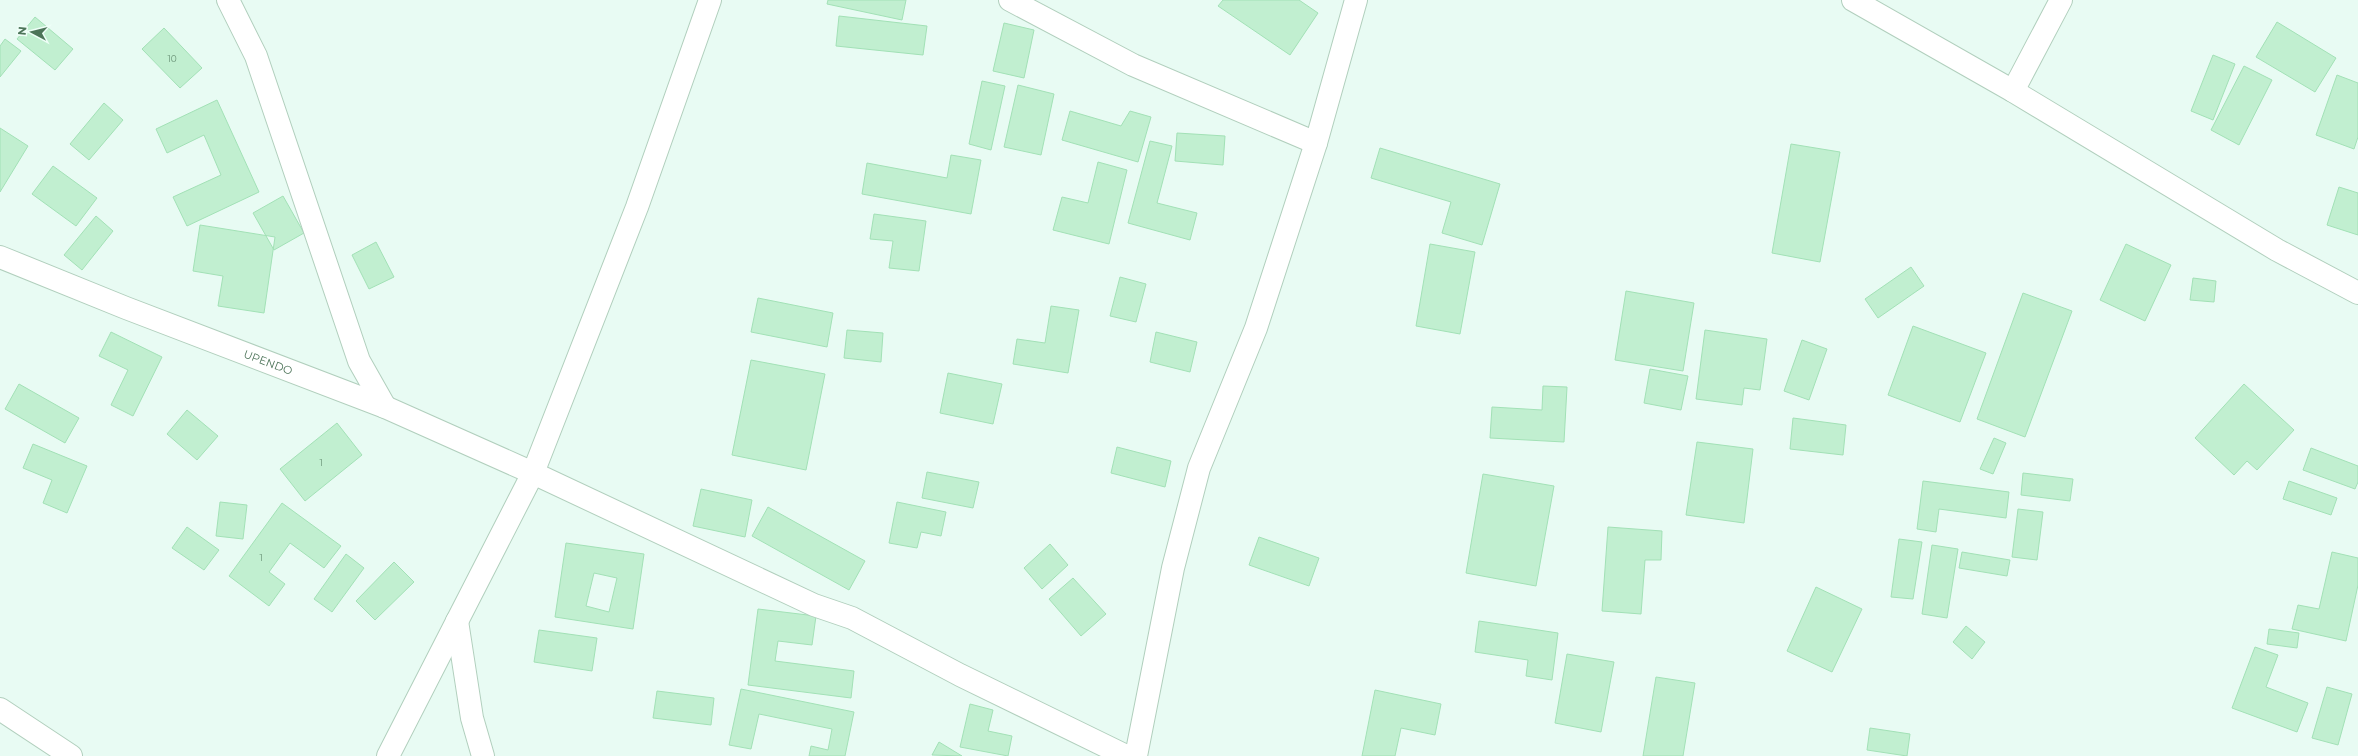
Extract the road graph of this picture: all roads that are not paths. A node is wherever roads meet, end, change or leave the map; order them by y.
1 (228, 0) edge
2 (710, 0) edge
3 (1010, 0) edge
4 (1356, 0) edge
5 (1853, 0) edge
6 (2061, 0) edge
7 (2013, 91) junction
8 (1316, 143) junction
9 (0, 257) edge
10 (2358, 293) edge
11 (385, 407) junction
12 (533, 473) junction
13 (457, 621) junction
14 (0, 709) edge
15 (71, 756) edge
16 (388, 756) edge
17 (483, 756) edge
18 (1126, 756) edge
19 (1136, 756) edge

1 - 11 street
2 - 12 street
3 - 8 street
4 - 8 street
5 - 7 street
6 - 7 street
7 - 10 street
8 - 19 street
9 - 11 street, UPENDO
11 - 12 street, UPENDO
12 - 13 street
12 - 18 street, UPENDO
13 - 16 street
13 - 17 street
14 - 15 street

